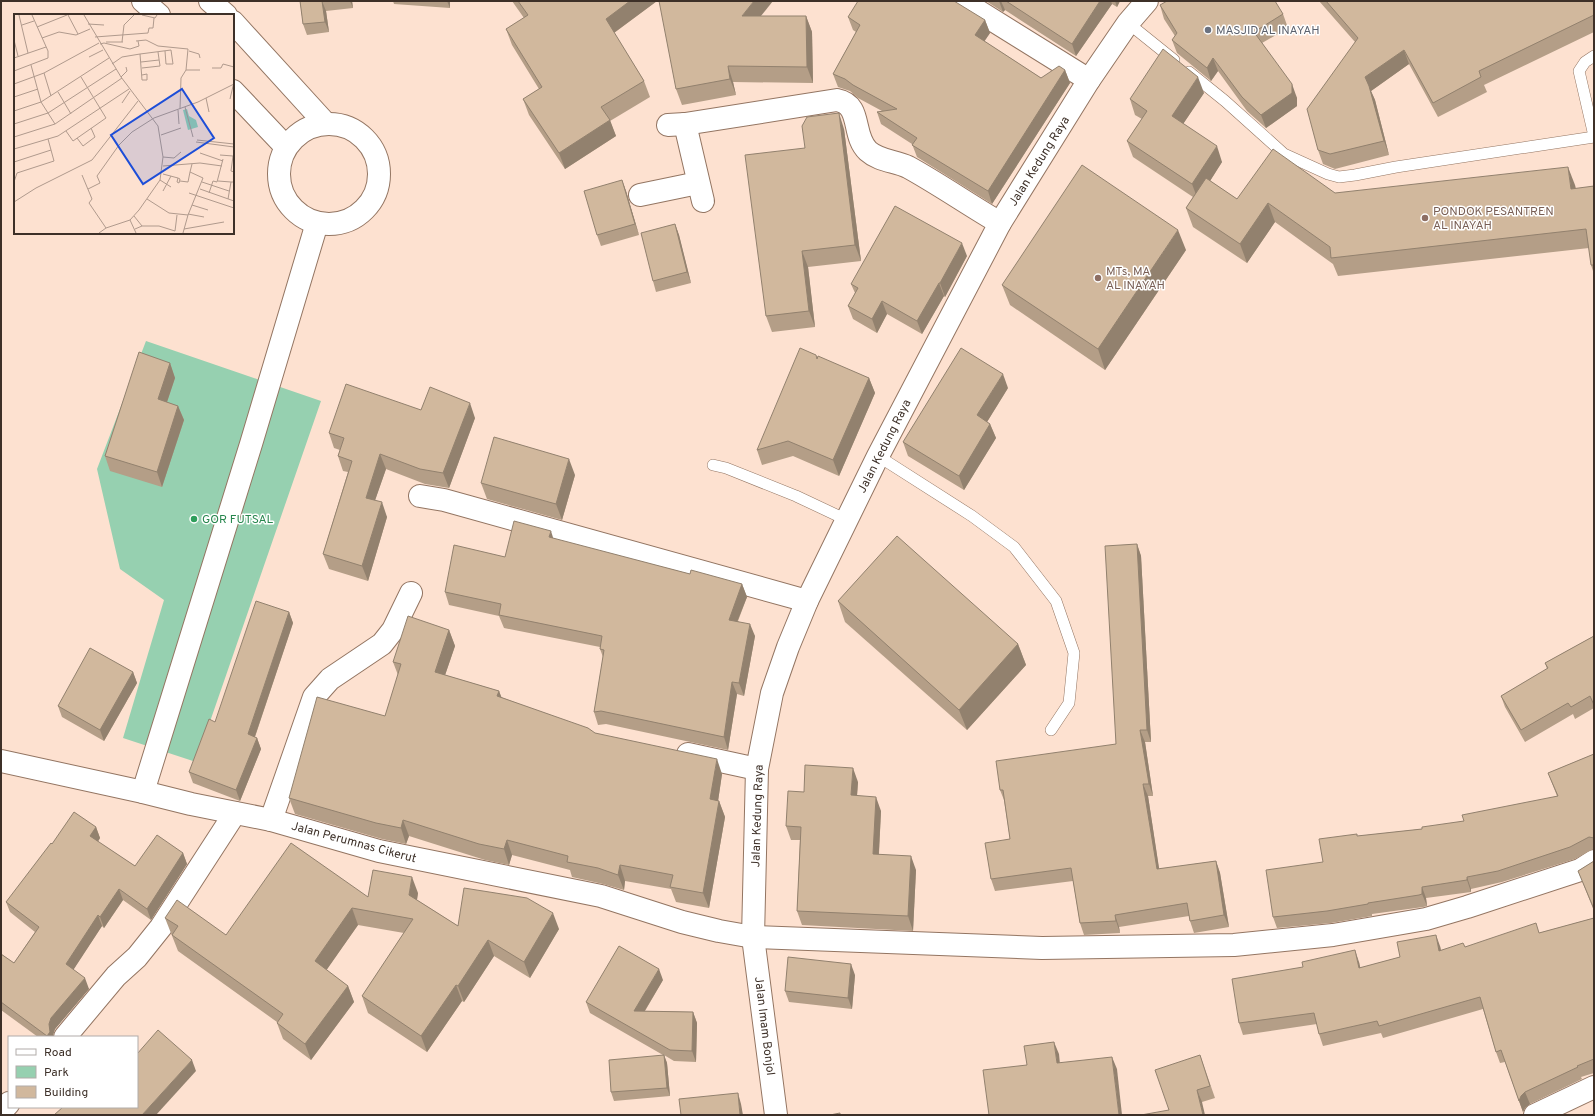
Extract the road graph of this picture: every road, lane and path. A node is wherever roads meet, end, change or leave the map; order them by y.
1 (143, 1) edge
2 (210, 1) edge
3 (962, 1) edge
4 (1147, 1) edge
5 (158, 14) edge
6 (225, 14) edge
7 (234, 23) edge
8 (1128, 23) junction
9 (1594, 56) edge
10 (1089, 80) junction
11 (234, 92) edge
12 (326, 124) junction
13 (1594, 137) edge
14 (286, 147) junction
15 (640, 195) dead end
16 (317, 223) junction
17 (1000, 223) junction
18 (878, 456) junction
19 (713, 465) dead end
20 (420, 496) dead end
21 (847, 520) junction
22 (411, 593) dead end
23 (807, 601) junction
24 (1051, 730) dead end
25 (672, 751) edge
26 (1, 761) edge
27 (757, 769) junction
28 (143, 792) junction
29 (235, 813) junction
30 (271, 820) junction
31 (1594, 861) edge
32 (753, 937) junction
33 (65, 1036) edge
34 (1594, 1087) edge
35 (8, 1104) edge
36 (1, 1112) edge
37 (776, 1115) edge
38 (1535, 1115) edge

1 - 5 street
2 - 6 street
3 - 10 street
4 - 8 street, Jalan Kedung Raya
7 - 12 street
8 - 10 street, Jalan Kedung Raya
8 - 13 lane
9 - 13 lane
10 - 17 street, Jalan Kedung Raya
11 - 14 street
12 - 14 street
12 - 16 street
14 - 16 street
15 - 17 street
16 - 28 street
17 - 18 street, Jalan Kedung Raya
18 - 21 street, Jalan Kedung Raya
18 - 24 lane
19 - 21 lane
20 - 23 street
21 - 23 street, Jalan Kedung Raya
22 - 30 street
23 - 27 street, Jalan Kedung Raya
25 - 27 street
26 - 28 street, Jalan Perumnas Cikerut
27 - 32 street, Jalan Kedung Raya
28 - 29 street, Jalan Perumnas Cikerut
29 - 30 street, Jalan Perumnas Cikerut
29 - 33 street
30 - 32 street, Jalan Perumnas Cikerut
31 - 32 street, Jalan Perumnas Cikerut
32 - 37 street, Jalan Imam Bonjol
34 - 38 street
35 - 36 street

